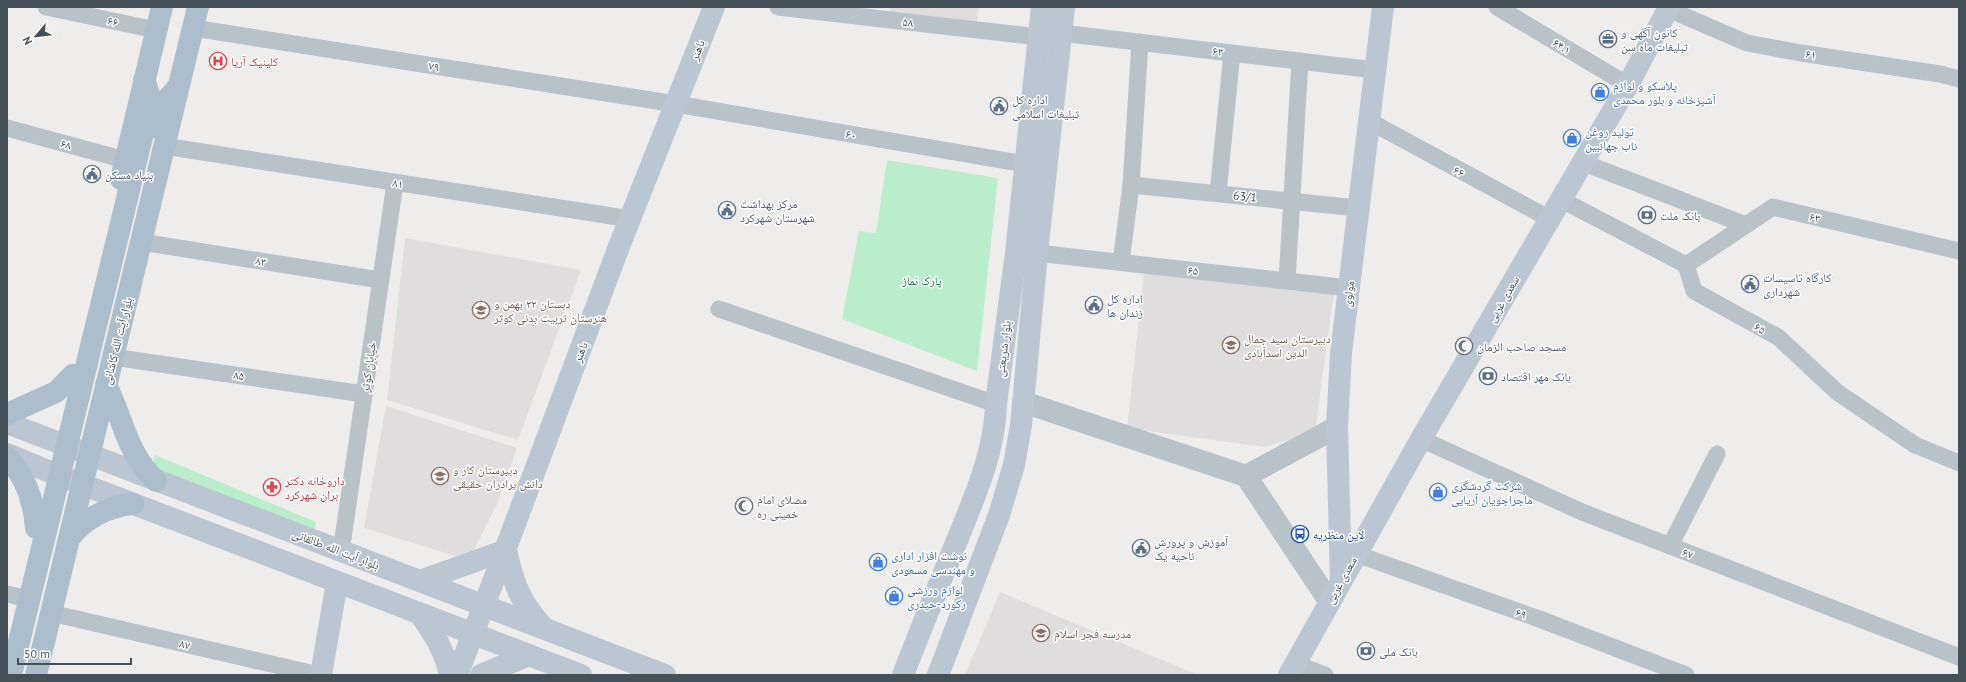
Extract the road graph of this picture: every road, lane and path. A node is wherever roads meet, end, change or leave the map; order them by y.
1 (46, 7) edge
2 (162, 7) edge
3 (198, 7) edge
4 (714, 7) edge
5 (778, 7) edge
6 (1042, 7) edge
7 (1064, 7) edge
8 (1383, 7) edge
9 (1497, 7) edge
10 (1669, 8) edge
11 (193, 28) junction
12 (156, 30) junction
13 (1061, 33) junction
14 (1039, 37) junction
15 (1140, 42) junction
16 (1232, 53) junction
17 (1300, 61) junction
18 (1375, 70) junction
19 (1959, 79) edge
20 (144, 80) junction
21 (1628, 85) junction
22 (178, 87) junction
23 (676, 104) junction
24 (1369, 121) junction
25 (7, 128) edge
26 (164, 146) junction
27 (125, 160) junction
28 (1584, 162) junction
29 (1026, 164) junction
30 (394, 183) junction
31 (1131, 185) junction
32 (1218, 193) junction
33 (1562, 200) junction
34 (1292, 201) junction
35 (1358, 208) junction
36 (631, 219) junction
37 (1550, 219) junction
38 (1746, 225) junction
39 (141, 242) junction
40 (1959, 251) edge
41 (1037, 253) junction
42 (1121, 262) junction
43 (1686, 265) junction
44 (380, 280) junction
45 (1287, 281) junction
46 (1349, 288) junction
47 (719, 309) dead end
48 (113, 357) junction
49 (73, 375) junction
50 (106, 385) junction
51 (364, 394) junction
52 (1023, 402) junction
53 (996, 404) junction
54 (7, 414) edge
55 (7, 423) edge
56 (1337, 427) junction
57 (1421, 439) junction
58 (57, 443) junction
59 (1717, 454) dead end
60 (7, 456) edge
61 (90, 456) junction
62 (1959, 464) edge
63 (50, 472) junction
64 (1246, 476) junction
65 (156, 481) junction
66 (82, 484) junction
67 (133, 504) junction
68 (36, 528) junction
69 (70, 537) junction
70 (1670, 546) junction
71 (506, 550) junction
72 (341, 552) junction
73 (1356, 554) junction
74 (420, 581) junction
75 (337, 582) junction
76 (1341, 582) junction
77 (14, 595) edge
78 (1329, 601) junction
79 (484, 605) junction
80 (52, 613) junction
81 (419, 613) junction
82 (544, 628) junction
83 (473, 633) junction
84 (7, 652) edge
85 (529, 655) junction
86 (1959, 657) edge
87 (1292, 670) edge
88 (11, 675) edge
89 (26, 675) edge
90 (36, 675) edge
91 (320, 675) edge
92 (450, 675) edge
93 (456, 675) edge
94 (481, 675) edge
95 (581, 675) edge
96 (665, 675) edge
97 (903, 675) edge
98 (938, 675) edge
99 (1325, 675) edge
100 (1686, 675) edge

1 - 12 street, ۶۶
2 - 12 main road
3 - 11 main road, بلوار آیت الله کاشانی
4 - 23 main road, باهنر
5 - 14 street, ۵۸
6 - 14 main road, بلوار شریعتی
7 - 13 main road, بلوار شریعتی
8 - 18 main road, مولوی
9 - 21 street, ۶۴.۱
10 - 19 street, ۶۱
10 - 21 main road, سعدی غربی
11 - 22 main road, بلوار آیت الله کاشانی
11 - 23 street, ۷۹
12 - 20 main road
13 - 15 street, ۶۳
13 - 41 main road, بلوار شریعتی
14 - 29 main road, بلوار شریعتی
15 - 16 street, ۶۳
15 - 31 street
16 - 17 street, ۶۳
16 - 32 street
17 - 18 street, ۶۳
17 - 34 street
18 - 24 main road, مولوی
20 - 27 main road
20 - 88 main road, bridge
21 - 28 main road, سعدی غربی
22 - 26 main road, بلوار آیت الله کاشانی
22 - 89 main road, bridge
23 - 29 street, ۶۰
23 - 36 main road, باهنر
24 - 35 main road, مولوی
24 - 37 street, ۶۶
25 - 27 street, ۶۸
26 - 30 street, ۸۱
26 - 39 main road, بلوار آیت الله کاشانی
27 - 49 main road
28 - 33 main road, سعدی غربی
28 - 38 street
29 - 53 main road, بلوار شریعتی
30 - 36 street, ۸۱
30 - 44 street, خیابان کوثر
31 - 32 street, 63/1
31 - 42 street
32 - 34 street, 63/1
33 - 37 main road, سعدی غربی
33 - 43 street
34 - 35 street, 63/1
34 - 45 street
35 - 46 main road, مولوی
36 - 71 main road, باهنر
37 - 57 main road, سعدی غربی
38 - 40 street, ۶۳
38 - 43 street, ۶۳
39 - 44 street, ۸۳
39 - 48 main road, بلوار آیت الله کاشانی
41 - 42 street, ۶۵
41 - 52 main road, بلوار شریعتی
42 - 45 street, ۶۵
43 - 62 street, ۶۵
44 - 51 street, خیابان کوثر
45 - 46 street, ۶۵
46 - 56 main road, مولوی
47 - 53 street
48 - 50 main road, بلوار آیت الله کاشانی
48 - 51 street, ۸۵
49 - 54 main road
49 - 58 main road
50 - 61 main road, بلوار آیت الله کاشانی
50 - 65 main road
51 - 72 street, خیابان کوثر
52 - 53 main road
52 - 64 street
52 - 98 main road, بلوار شریعتی
53 - 97 main road, بلوار شریعتی
55 - 58 main road, بلوار آیت الله طالقانی
56 - 64 street
56 - 76 main road, مولوی
57 - 70 street, ۶۷
57 - 73 main road, سعدی غربی
58 - 61 main road, بلوار آیت الله طالقانی
58 - 63 main road
59 - 70 street
60 - 63 main road
60 - 68 main road
61 - 65 main road, بلوار آیت الله طالقانی
61 - 66 main road, بلوار آیت الله کاشانی
63 - 66 main road
63 - 68 main road
64 - 78 street
65 - 72 main road, بلوار آیت الله طالقانی
66 - 67 main road
66 - 69 main road, بلوار آیت الله کاشانی
67 - 69 main road
67 - 75 main road
68 - 77 main road
69 - 80 main road, بلوار آیت الله کاشانی
70 - 86 street, ۶۷
71 - 74 main road
71 - 79 main road, باهنر
71 - 82 main road
72 - 74 main road, بلوار آیت الله طالقانی
73 - 76 main road, سعدی غربی
73 - 100 street, ۶۹
74 - 79 main road, بلوار آیت الله طالقانی
75 - 81 main road
75 - 91 main road
76 - 78 main road, سعدی غربی
77 - 84 main road
78 - 87 main road, سعدی غربی
79 - 82 main road, بلوار آیت الله طالقانی
79 - 83 main road, باهنر
80 - 90 main road, بلوار آیت الله کاشانی
80 - 91 street, ۸۷
81 - 83 main road
81 - 92 main road
82 - 96 main road, بلوار آیت الله طالقانی
83 - 85 main road
83 - 93 main road, باهنر
85 - 94 main road
85 - 95 main road
87 - 99 street

